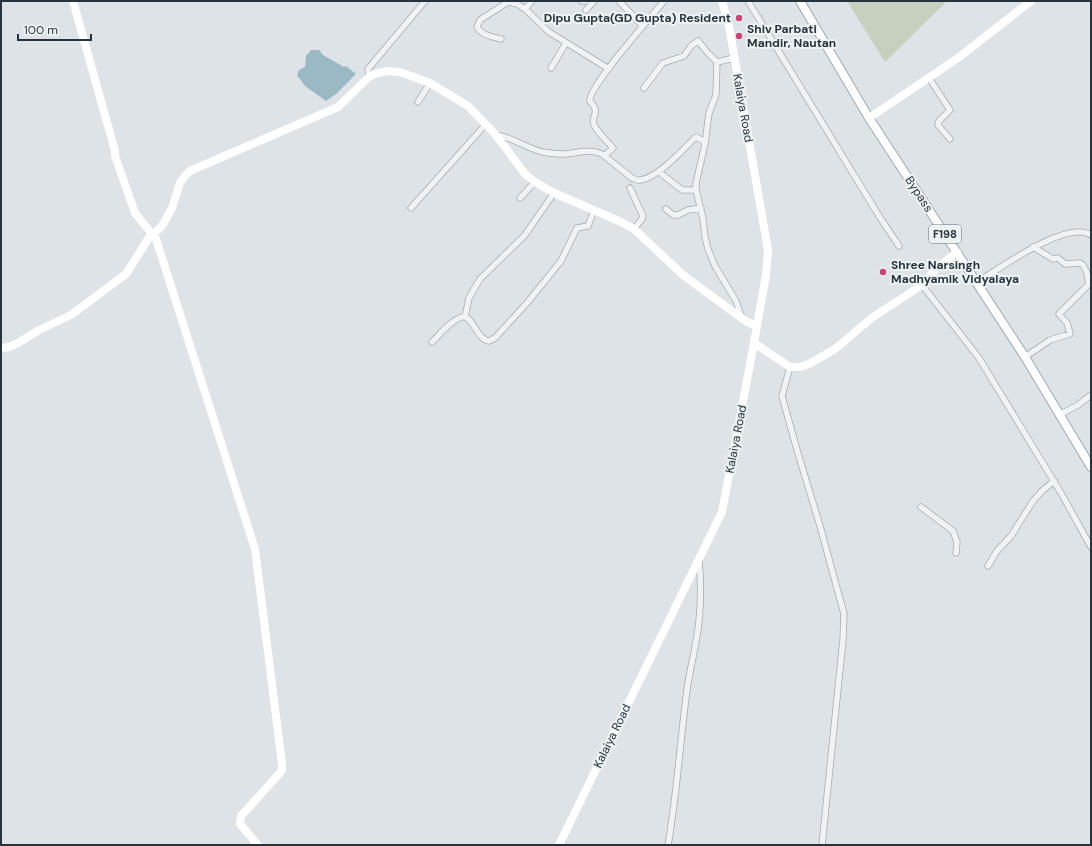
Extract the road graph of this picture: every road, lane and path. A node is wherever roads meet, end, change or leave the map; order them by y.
1 (73, 1) edge
2 (425, 1) edge
3 (508, 1) edge
4 (532, 1) edge
5 (582, 1) edge
6 (586, 1) edge
7 (594, 1) edge
8 (619, 1) edge
9 (664, 1) edge
10 (722, 1) edge
11 (748, 1) edge
12 (800, 1) edge
13 (1031, 1) edge
14 (525, 9) junction
15 (586, 10) dead end
16 (643, 26) junction
17 (501, 39) dead end
18 (566, 43) junction
19 (734, 58) junction
20 (717, 62) junction
21 (551, 68) dead end
22 (609, 69) junction
23 (369, 77) junction
24 (929, 78) junction
25 (430, 83) junction
26 (644, 88) dead end
27 (418, 102) dead end
28 (869, 118) junction
29 (486, 124) junction
30 (496, 135) junction
31 (950, 139) dead end
32 (705, 142) junction
33 (604, 156) junction
34 (659, 172) junction
35 (535, 182) junction
36 (630, 188) dead end
37 (696, 190) junction
38 (554, 193) junction
39 (520, 198) dead end
40 (411, 208) dead end
41 (701, 208) junction
42 (666, 209) dead end
43 (594, 210) junction
44 (634, 229) junction
45 (1090, 232) edge
46 (153, 236) junction
47 (900, 246) dead end
48 (1033, 247) junction
49 (957, 252) junction
50 (976, 283) junction
51 (922, 285) junction
52 (465, 316) junction
53 (742, 318) junction
54 (757, 326) junction
55 (432, 342) dead end
56 (754, 343) junction
57 (1, 348) edge
58 (1025, 357) junction
59 (790, 367) junction
60 (1091, 395) edge
61 (1060, 415) junction
62 (1091, 468) edge
63 (1054, 481) junction
64 (921, 507) dead end
65 (1091, 547) edge
66 (956, 553) dead end
67 (699, 559) junction
68 (988, 566) dead end
69 (258, 845) edge
70 (559, 845) edge
71 (668, 845) edge
72 (822, 845) edge

1 - 46 street
2 - 23 street
3 - 14 street
3 - 17 street
4 - 14 street
5 - 6 street
7 - 15 street
8 - 16 street
9 - 16 street
10 - 19 street, Kalaiya Road
11 - 47 street
12 - 28 street, Bypass / F198
13 - 24 street
14 - 18 street
16 - 22 street
18 - 21 street
18 - 22 street
19 - 20 street
19 - 54 street, Kalaiya Road
20 - 26 street
20 - 32 street
22 - 33 street
23 - 25 street
23 - 46 street
24 - 28 street
24 - 31 street
25 - 27 street
25 - 29 street
28 - 49 street, Bypass / F198
29 - 30 street
29 - 40 street
30 - 33 street
30 - 35 street
32 - 34 street
32 - 37 street
33 - 34 street
34 - 37 street
35 - 38 street
35 - 39 street
36 - 44 street
37 - 41 street
38 - 43 street
38 - 52 street
41 - 42 street
41 - 53 street
43 - 44 street
43 - 52 street
44 - 53 street
45 - 48 street
46 - 57 street
46 - 69 street
48 - 50 street
48 - 58 street
49 - 50 street, Bypass / F198
49 - 51 street
50 - 58 street, Bypass / F198
51 - 59 street
51 - 63 street
52 - 55 street
53 - 54 street
54 - 56 street, Kalaiya Road
56 - 59 street
56 - 67 street, Kalaiya Road
58 - 61 street, Bypass / F198
59 - 72 street
60 - 61 street
61 - 62 street, Bypass / F198
63 - 65 street
63 - 68 street
64 - 66 street
67 - 70 street, Kalaiya Road
67 - 71 street

